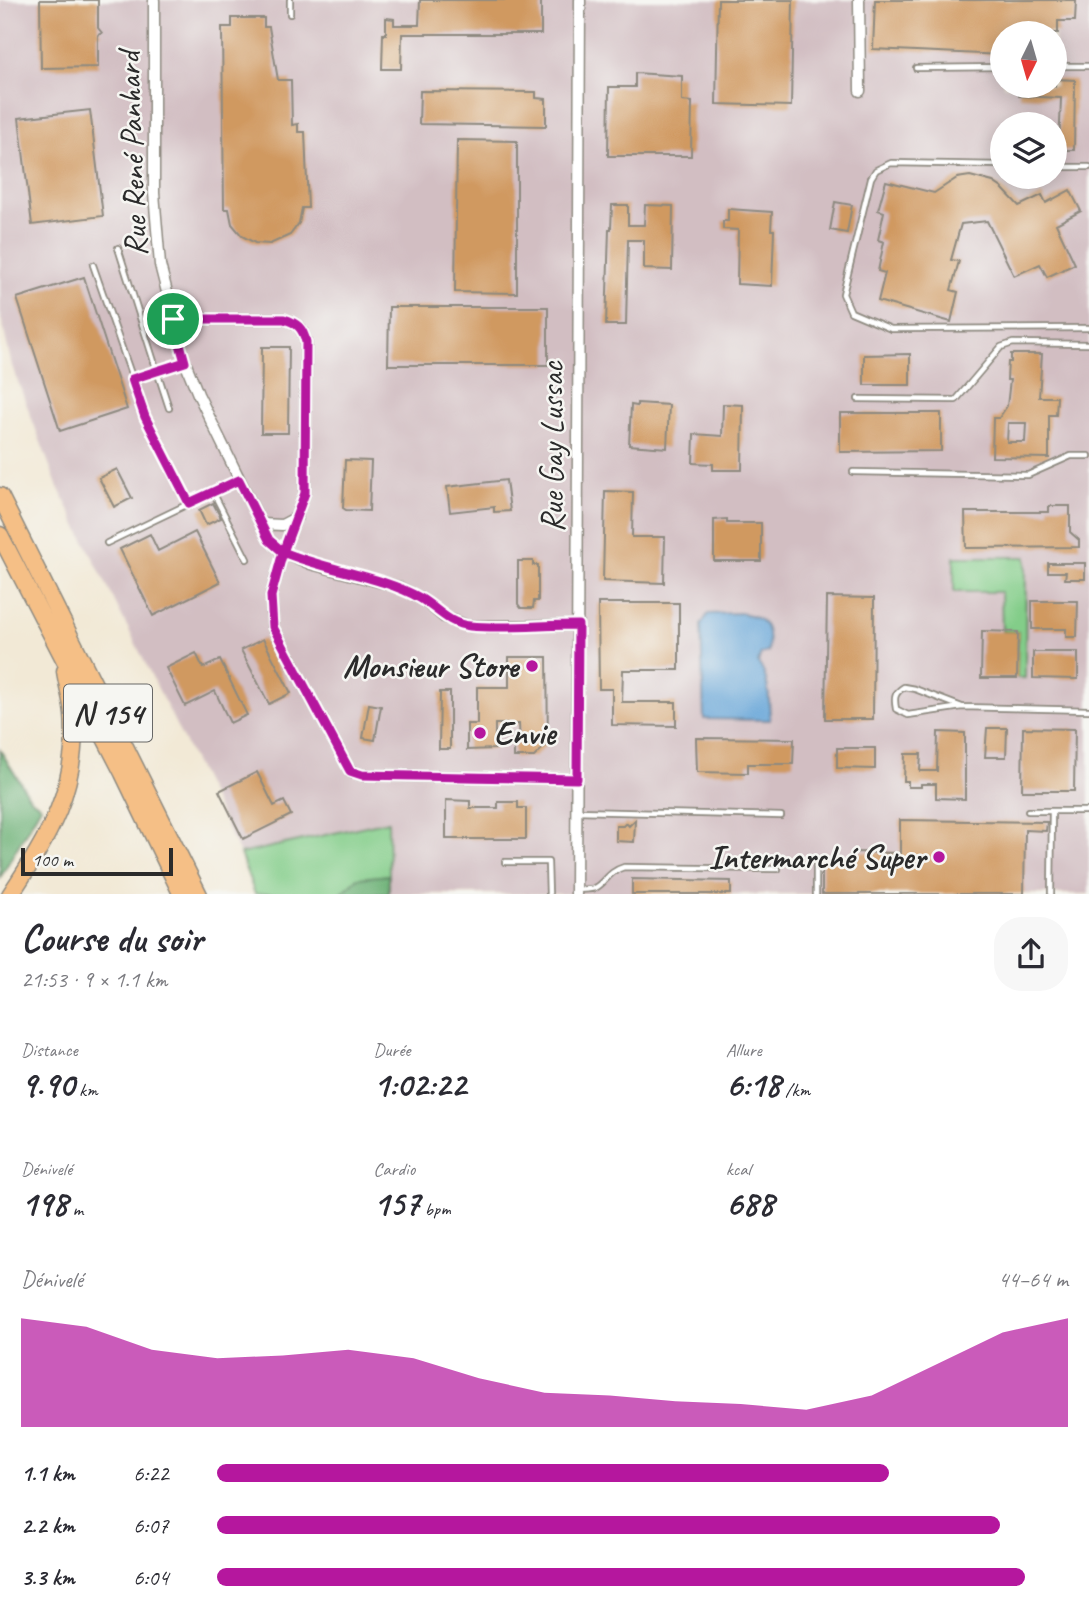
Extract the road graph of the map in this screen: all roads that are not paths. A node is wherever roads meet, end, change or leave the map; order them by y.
1 (290, 0) edge
2 (580, 0) edge
3 (859, 0) edge
4 (155, 1) edge
5 (290, 14) dead end
6 (1068, 66) edge
7 (1089, 66) edge
8 (990, 67) edge
9 (916, 68) dead end
10 (860, 91) dead end
11 (990, 166) edge
12 (1067, 167) edge
13 (1089, 167) edge
14 (118, 248) dead end
15 (93, 265) dead end
16 (173, 319) junction
17 (1089, 328) edge
18 (1089, 344) edge
19 (185, 362) junction
20 (157, 371) junction
21 (132, 379) junction
22 (858, 399) dead end
23 (169, 408) dead end
24 (1089, 456) edge
25 (853, 472) dead end
26 (239, 480) junction
27 (213, 492) junction
28 (0, 496) edge
29 (189, 503) junction
30 (297, 517) junction
31 (261, 524) junction
32 (0, 535) edge
33 (107, 543) dead end
34 (283, 552) junction
35 (247, 559) dead end
36 (578, 625) junction
37 (60, 652) junction
38 (962, 707) junction
39 (1089, 710) edge
40 (577, 779) junction
41 (576, 811) junction
42 (1028, 811) dead end
43 (1052, 811) junction
44 (1089, 811) edge
45 (781, 816) dead end
46 (816, 859) dead end
47 (505, 862) dead end
48 (778, 869) dead end
49 (192, 877) junction
50 (576, 892) edge
51 (10, 894) edge
52 (182, 894) edge
53 (199, 894) edge
54 (206, 894) edge
55 (549, 894) edge
56 (816, 894) edge
57 (1051, 894) edge

1 - 5 lane
2 - 36 street, Rue Gay Lussac
3 - 10 street
4 - 16 street, Rue René Panhard
6 - 7 lane
8 - 9 lane
11 - 17 lane
12 - 13 lane
14 - 20 lane
15 - 21 lane
16 - 19 street, Rue René Panhard
16 - 30 street
18 - 22 lane
19 - 20 lane
19 - 26 street, Rue René Panhard
20 - 21 lane
20 - 23 lane
21 - 29 lane
24 - 25 lane
26 - 27 lane
26 - 31 street, Rue René Panhard
27 - 29 lane
27 - 35 lane
28 - 49 highway, N 154
29 - 33 lane
30 - 31 street
30 - 34 street
31 - 34 street, Rue René Panhard
32 - 37 highway, N 154
34 - 36 street, Rue René Panhard
34 - 40 street
36 - 40 street, Rue Gay Lussac
37 - 51 highway
37 - 52 highway, N 154
38 - 38 lane
38 - 39 lane
40 - 41 street, Rue Gay Lussac
41 - 45 lane
41 - 50 street, Rue Gay Lussac
42 - 43 lane
43 - 44 lane
43 - 57 lane
46 - 56 lane
47 - 55 lane
48 - 50 lane
49 - 53 highway, N 154
49 - 54 highway

